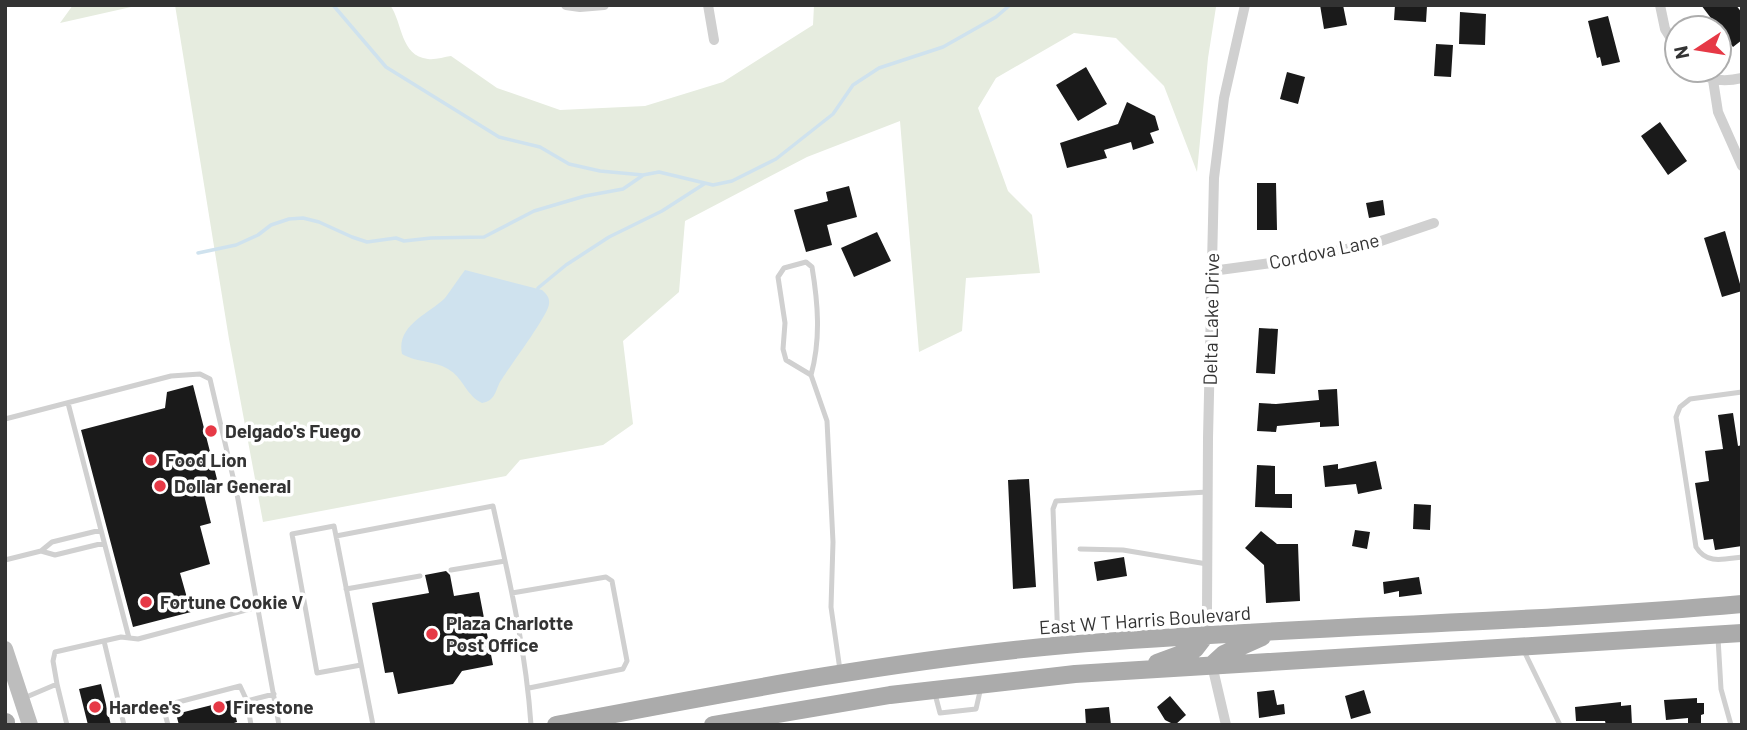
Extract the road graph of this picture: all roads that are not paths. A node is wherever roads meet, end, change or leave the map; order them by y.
1 (566, 5) edge
2 (604, 5) edge
3 (708, 5) edge
4 (1245, 5) edge
5 (714, 40) dead end
6 (1714, 84) edge
7 (1742, 166) edge
8 (1434, 223) dead end
9 (1212, 271) junction
10 (811, 375) junction
11 (1742, 392) edge
12 (68, 403) junction
13 (5, 419) edge
14 (1207, 492) junction
15 (101, 530) junction
16 (336, 536) junction
17 (104, 543) junction
18 (1080, 549) dead end
19 (41, 551) junction
20 (1742, 557) edge
21 (5, 560) edge
22 (505, 561) junction
23 (1207, 564) junction
24 (452, 570) dead end
25 (420, 576) dead end
26 (346, 589) junction
27 (512, 593) junction
28 (1742, 604) edge
29 (258, 607) junction
30 (1275, 632) junction
31 (1742, 633) edge
32 (1718, 635) junction
33 (1205, 636) junction
34 (129, 638) junction
35 (104, 641) junction
36 (1059, 646) junction
37 (1523, 648) junction
38 (5, 649) edge
39 (361, 665) junction
40 (1212, 665) junction
41 (1130, 671) junction
42 (841, 673) junction
43 (57, 684) junction
44 (528, 688) junction
45 (274, 694) junction
46 (22, 699) junction
47 (247, 701) junction
48 (30, 725) edge
49 (67, 725) edge
50 (124, 725) edge
51 (168, 725) edge
52 (251, 725) edge
53 (279, 725) edge
54 (373, 725) edge
55 (531, 725) edge
56 (556, 725) edge
57 (713, 725) edge
58 (1226, 725) edge
59 (1560, 725) edge
60 (1731, 725) edge

1 - 2 street
3 - 5 street
4 - 9 street, Delta Lake Drive
6 - 7 street
8 - 9 street, Cordova Lane
9 - 14 street, Delta Lake Drive
10 - 10 lane
10 - 42 lane
11 - 20 lane
12 - 13 lane
12 - 15 lane
12 - 29 lane
14 - 23 street, Delta Lake Drive
14 - 36 lane
15 - 17 lane
15 - 19 lane
16 - 22 lane
16 - 26 lane
16 - 39 lane
17 - 19 lane
17 - 34 lane
18 - 23 lane
19 - 21 lane
22 - 24 lane
22 - 27 lane
23 - 33 street, Delta Lake Drive
25 - 26 lane
26 - 39 lane
27 - 44 lane
27 - 44 lane
28 - 30 main road, East W T Harris Boulevard
29 - 34 lane
29 - 45 lane
30 - 33 main road, East W T Harris Boulevard
30 - 40 main road
31 - 32 main road
32 - 37 main road
32 - 60 lane
33 - 36 main road, East W T Harris Boulevard
33 - 41 main road
34 - 35 lane
35 - 43 lane
35 - 50 lane
36 - 42 main road, East W T Harris Boulevard
37 - 40 main road
37 - 59 lane
38 - 46 street
39 - 54 lane
40 - 41 main road
40 - 58 street
41 - 57 main road
42 - 56 main road, East W T Harris Boulevard
43 - 46 lane
43 - 49 lane
44 - 55 lane
45 - 47 lane
45 - 53 lane
46 - 48 street
47 - 51 lane
47 - 52 lane

